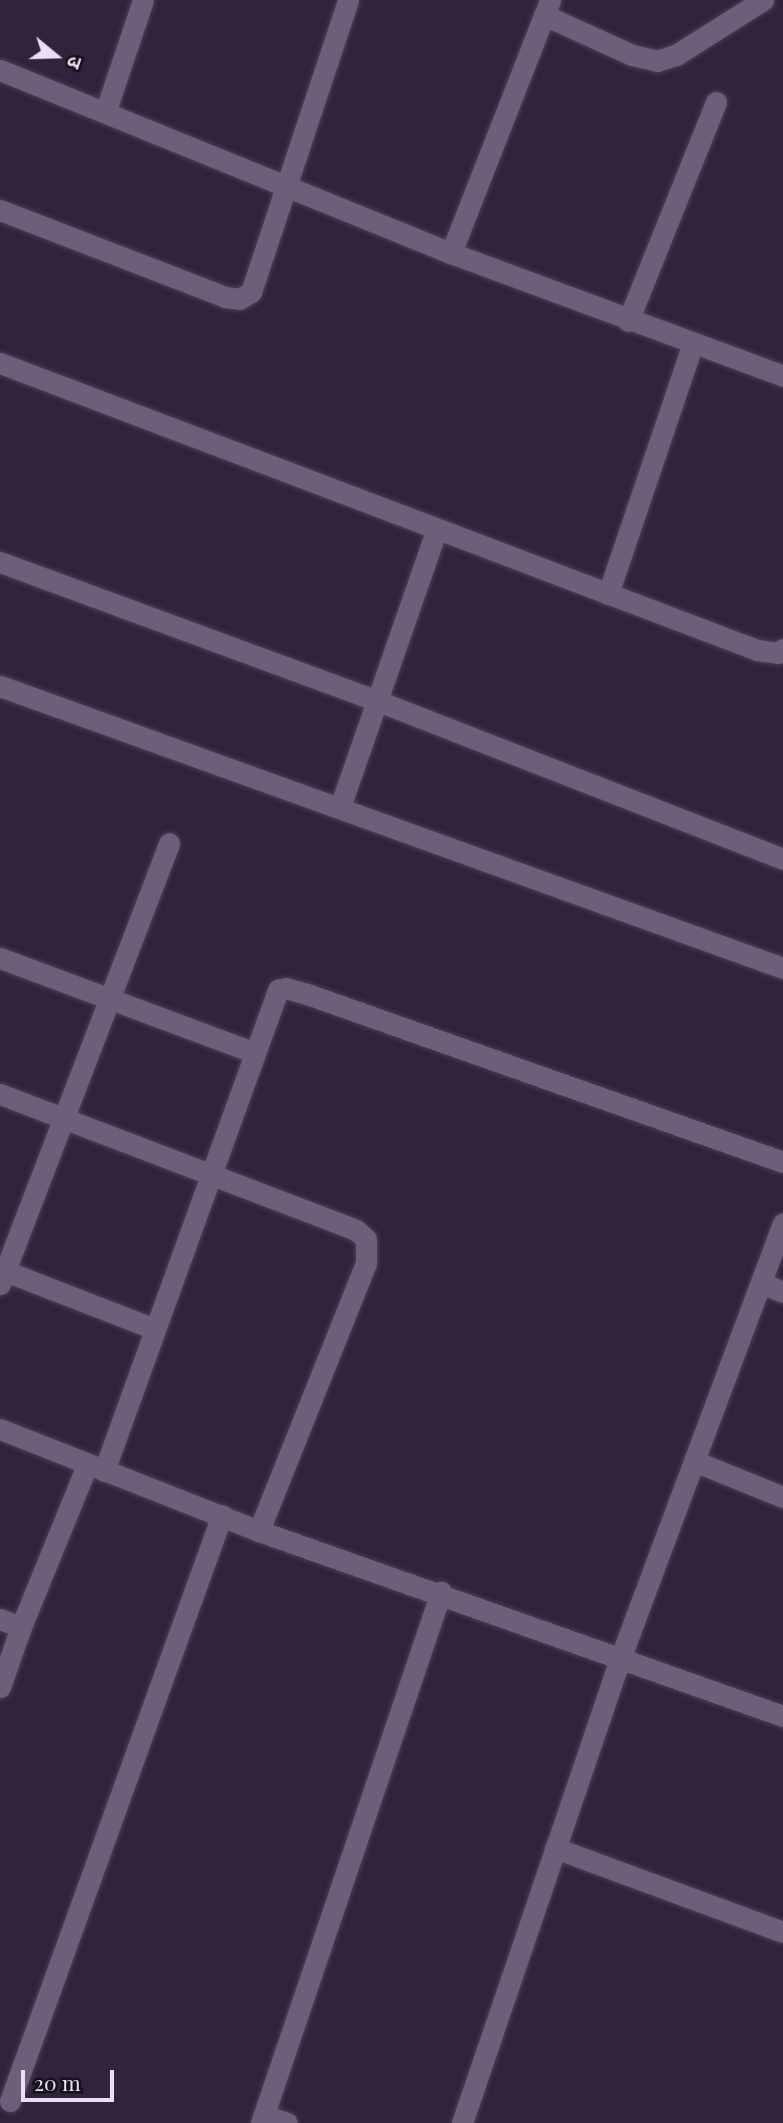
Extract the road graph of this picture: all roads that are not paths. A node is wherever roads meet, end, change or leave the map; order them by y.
1 (143, 0) edge
2 (348, 0) edge
3 (763, 0) edge
4 (547, 7) edge
5 (0, 71) edge
6 (716, 102) dead end
7 (106, 110) junction
8 (284, 183) junction
9 (0, 210) edge
10 (451, 253) junction
11 (628, 321) junction
12 (692, 346) junction
13 (0, 363) edge
14 (783, 376) edge
15 (437, 529) junction
16 (0, 562) edge
17 (608, 594) junction
18 (783, 649) edge
19 (0, 686) edge
20 (378, 701) junction
21 (340, 807) junction
22 (169, 843) dead end
23 (783, 859) edge
24 (0, 958) edge
25 (783, 968) edge
26 (110, 999) junction
27 (255, 1053) junction
28 (0, 1094) edge
29 (62, 1118) junction
30 (783, 1161) edge
31 (210, 1177) junction
32 (783, 1223) edge
33 (1, 1274) edge
34 (761, 1283) junction
35 (783, 1292) edge
36 (155, 1329) junction
37 (0, 1429) edge
38 (694, 1461) junction
39 (96, 1468) junction
40 (783, 1497) edge
41 (222, 1515) junction
42 (259, 1531) junction
43 (441, 1592) junction
44 (0, 1619) edge
45 (20, 1628) junction
46 (620, 1659) junction
47 (0, 1687) edge
48 (783, 1716) edge
49 (555, 1848) junction
50 (783, 1932) edge
51 (10, 2101) dead end
52 (263, 2119) edge
53 (287, 2123) edge
54 (463, 2123) edge

1 - 7 street
2 - 8 street
3 - 4 street
4 - 10 street
5 - 7 street
6 - 11 street
7 - 8 street
8 - 9 street
8 - 10 street
10 - 11 street
11 - 12 street
12 - 14 street
12 - 17 street
13 - 15 street
15 - 17 street
15 - 20 street
16 - 20 street
17 - 18 street
19 - 21 street
20 - 21 street
20 - 23 street
21 - 25 street
22 - 26 street
24 - 26 street
26 - 27 street
26 - 29 street
27 - 30 street
27 - 31 street
28 - 29 street
29 - 31 street
29 - 33 street
31 - 36 street
31 - 42 street
32 - 34 street
33 - 36 street
34 - 35 street
34 - 38 street
36 - 39 street
37 - 39 street
38 - 40 street
38 - 46 street
39 - 41 street
39 - 45 street
41 - 42 street
41 - 51 street
42 - 43 street
43 - 46 street
43 - 52 street
44 - 45 street
45 - 47 street
46 - 48 street
46 - 49 street
49 - 50 street
49 - 54 street
52 - 53 street

